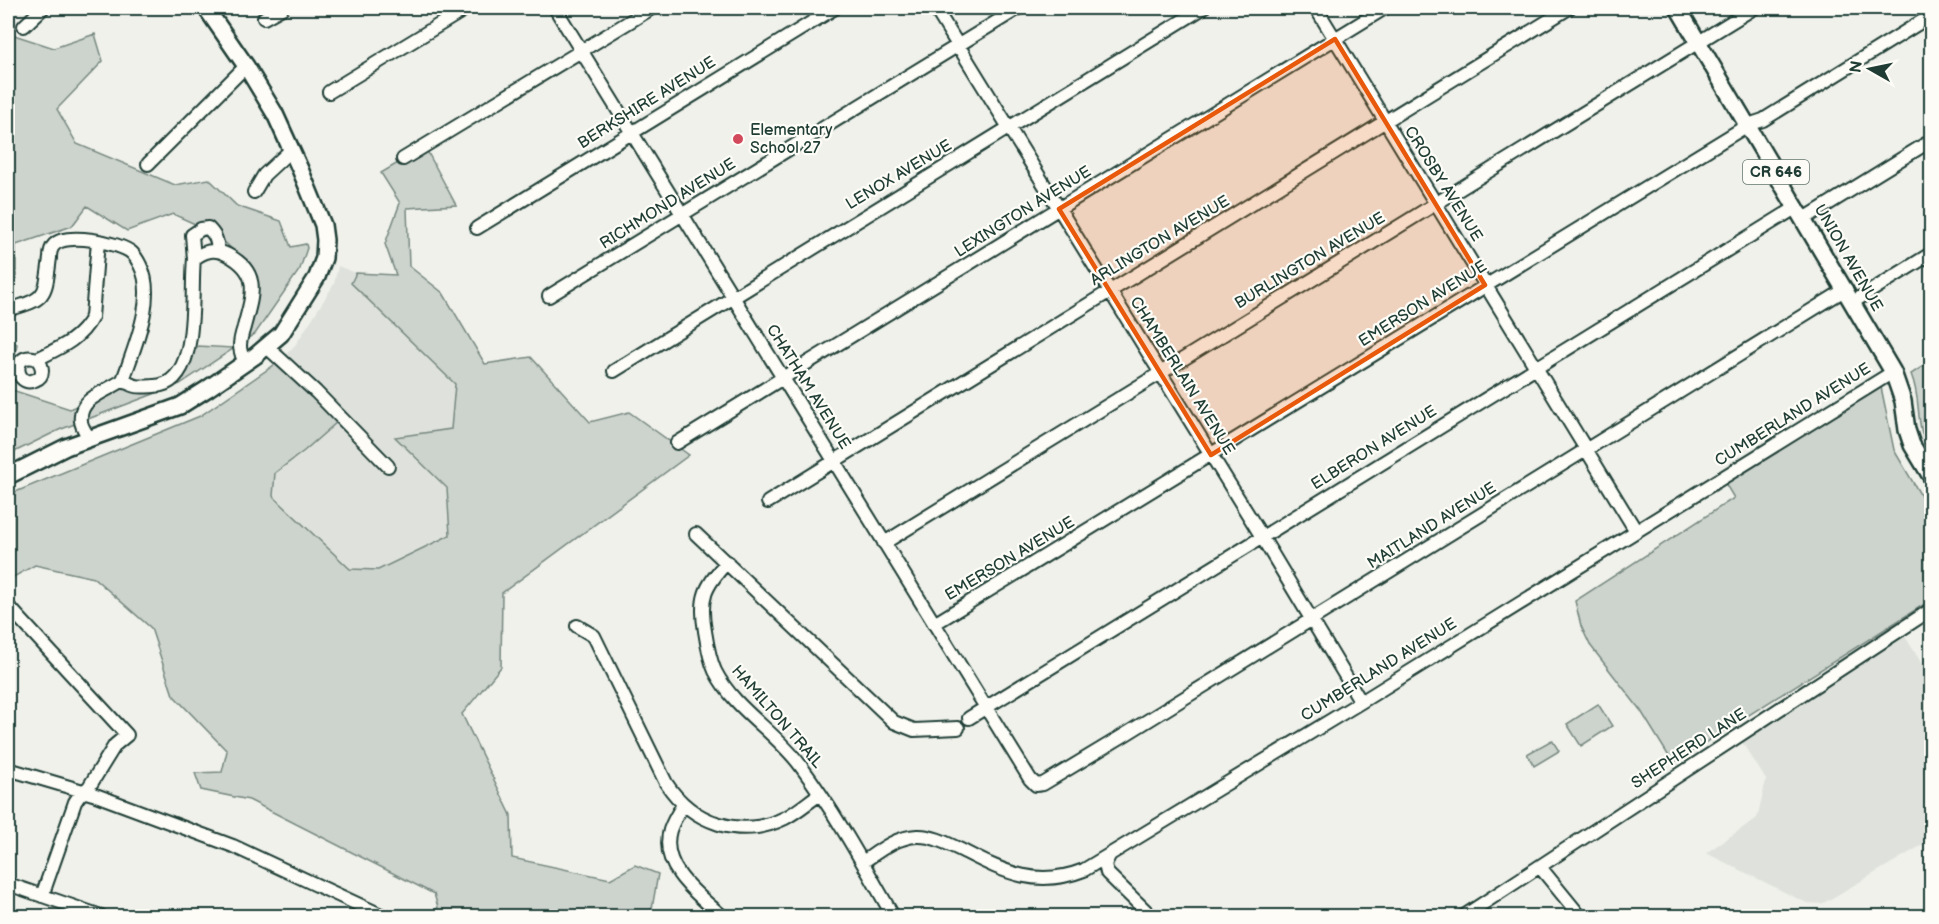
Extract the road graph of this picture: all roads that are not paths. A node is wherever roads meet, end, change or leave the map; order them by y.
1 (43, 8) edge
2 (206, 8) edge
3 (282, 8) edge
4 (467, 8) edge
5 (555, 8) edge
6 (652, 8) edge
7 (835, 8) edge
8 (935, 8) edge
9 (1019, 8) edge
10 (1203, 8) edge
11 (1316, 8) edge
12 (1385, 8) edge
13 (1569, 8) edge
14 (1678, 8) edge
15 (1754, 8) edge
16 (1932, 15) edge
17 (264, 18) dead end
18 (24, 26) dead end
19 (1335, 39) junction
20 (1699, 42) junction
21 (958, 45) junction
22 (582, 51) junction
23 (246, 66) junction
24 (329, 93) dead end
25 (1385, 121) junction
26 (1748, 125) junction
27 (1008, 128) junction
28 (632, 132) junction
29 (1932, 140) edge
30 (291, 150) junction
31 (403, 159) dead end
32 (148, 164) dead end
33 (254, 192) dead end
34 (1436, 204) junction
35 (1059, 209) junction
36 (1800, 213) junction
37 (682, 214) junction
38 (477, 228) dead end
39 (98, 241) junction
40 (218, 250) junction
41 (1932, 253) edge
42 (194, 259) junction
43 (1485, 285) junction
44 (1110, 291) junction
45 (549, 296) dead end
46 (1849, 296) junction
47 (733, 297) junction
48 (8, 311) edge
49 (267, 347) junction
50 (37, 359) dead end
51 (245, 364) junction
52 (1535, 367) junction
53 (614, 371) dead end
54 (1160, 372) junction
55 (1893, 372) junction
56 (783, 378) junction
57 (123, 380) junction
58 (89, 438) junction
59 (677, 443) dead end
60 (1587, 449) junction
61 (1211, 455) junction
62 (833, 461) junction
63 (388, 466) dead end
64 (8, 476) edge
65 (1932, 478) edge
66 (768, 502) dead end
67 (1635, 531) junction
68 (696, 534) dead end
69 (1262, 537) junction
70 (884, 543) junction
71 (727, 562) junction
72 (1932, 609) edge
73 (12, 610) dead end
74 (1311, 619) junction
75 (934, 624) junction
76 (577, 626) dead end
77 (1361, 702) junction
78 (986, 707) junction
79 (969, 718) dead end
80 (958, 728) dead end
81 (8, 769) edge
82 (1034, 784) joint
83 (83, 791) junction
84 (820, 794) junction
85 (684, 805) junction
86 (1109, 856) junction
87 (863, 862) junction
88 (1540, 867) junction
89 (8, 884) edge
90 (42, 896) junction
91 (101, 916) edge
92 (382, 916) edge
93 (722, 916) edge
94 (893, 916) edge
95 (1151, 916) edge
96 (1464, 916) edge
97 (1580, 916) edge

1 - 18 street
2 - 23 main road
3 - 17 street
4 - 24 street
5 - 22 street, CHATHAM AVENUE
6 - 22 street
7 - 28 street, BERKSHIRE AVENUE
8 - 21 street, CHAMBERLAIN AVENUE
9 - 21 street, RICHMOND AVENUE
10 - 27 street, LENOX AVENUE
11 - 19 street, CROSBY AVENUE
12 - 19 street, LEXINGTON AVENUE
13 - 25 street, ARLINGTON AVENUE
14 - 20 main road, UNION AVENUE / CR 646
15 - 20 street, BURLINGTON AVENUE
16 - 26 street, EMERSON AVENUE
19 - 25 street, CROSBY AVENUE
19 - 35 street, LEXINGTON AVENUE
20 - 26 main road, UNION AVENUE / CR 646
20 - 34 street, BURLINGTON AVENUE
21 - 27 street, CHAMBERLAIN AVENUE
21 - 37 street, RICHMOND AVENUE
22 - 28 street, CHATHAM AVENUE
22 - 31 street
23 - 30 main road
23 - 32 street
25 - 34 street, CROSBY AVENUE
25 - 44 street, ARLINGTON AVENUE
26 - 36 main road, UNION AVENUE / CR 646
26 - 43 street, EMERSON AVENUE
27 - 35 street, CHAMBERLAIN AVENUE
27 - 47 street, LENOX AVENUE
28 - 37 street, CHATHAM AVENUE
28 - 38 street, BERKSHIRE AVENUE
29 - 36 street, ELBERON AVENUE
30 - 33 street
30 - 49 main road
34 - 43 street, CROSBY AVENUE
34 - 54 street, BURLINGTON AVENUE
35 - 44 street, CHAMBERLAIN AVENUE
35 - 56 street, LEXINGTON AVENUE
36 - 46 main road, UNION AVENUE / CR 646
36 - 52 street, ELBERON AVENUE
37 - 45 street, RICHMOND AVENUE
37 - 47 street, CHATHAM AVENUE
39 - 48 street
39 - 50 street
39 - 57 street
40 - 42 street
40 - 42 street
40 - 51 street
41 - 46 street, MAITLAND AVENUE
42 - 57 street
43 - 52 street, CROSBY AVENUE
43 - 61 street, EMERSON AVENUE
44 - 54 street, CHAMBERLAIN AVENUE
44 - 62 street, ARLINGTON AVENUE
46 - 55 main road, UNION AVENUE / CR 646
46 - 60 street, MAITLAND AVENUE
47 - 53 street, LENOX AVENUE
47 - 56 street, CHATHAM AVENUE
49 - 51 main road
49 - 63 street
51 - 58 main road
52 - 60 street, CROSBY AVENUE
52 - 69 street, ELBERON AVENUE
54 - 61 street, CHAMBERLAIN AVENUE
54 - 70 street, BURLINGTON AVENUE
55 - 65 main road, CR 646
55 - 67 street, CUMBERLAND AVENUE
56 - 59 street, LEXINGTON AVENUE
56 - 62 street, CHATHAM AVENUE
57 - 58 street
58 - 64 main road
60 - 67 street, CROSBY AVENUE
60 - 74 street, MAITLAND AVENUE
61 - 69 street, CHAMBERLAIN AVENUE
61 - 75 street, EMERSON AVENUE
62 - 66 street, ARLINGTON AVENUE
62 - 70 street, CHATHAM AVENUE
67 - 77 street, CUMBERLAND AVENUE
68 - 71 street
69 - 74 street, CHAMBERLAIN AVENUE
69 - 78 street, ELBERON AVENUE
70 - 75 street, CHATHAM AVENUE
71 - 80 street
71 - 84 street, HAMILTON TRAIL
72 - 88 street, SHEPHERD LANE
73 - 83 street
74 - 77 street, CHAMBERLAIN AVENUE
74 - 82 street, MAITLAND AVENUE
75 - 78 street, CHATHAM AVENUE
76 - 85 street
77 - 86 street, CUMBERLAND AVENUE
78 - 79 street, ELBERON AVENUE
78 - 82 street, CHATHAM AVENUE
81 - 83 street
83 - 90 street
83 - 92 street
84 - 85 street
84 - 87 street, HAMILTON TRAIL
85 - 93 street
86 - 87 street, CUMBERLAND AVENUE
86 - 95 street
87 - 94 street, HAMILTON TRAIL
88 - 96 street, SHEPHERD LANE
88 - 97 street
89 - 90 street
90 - 91 street

